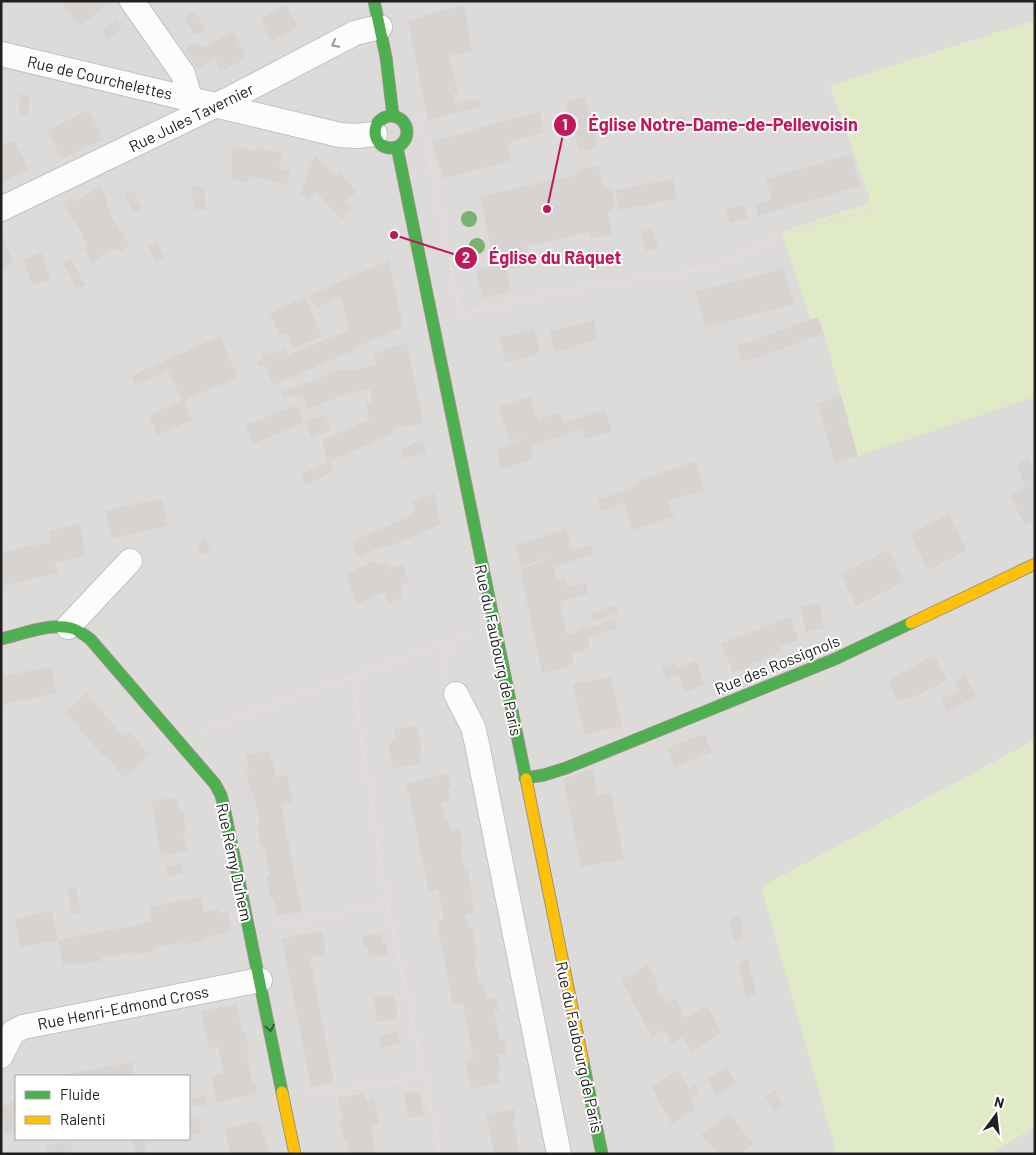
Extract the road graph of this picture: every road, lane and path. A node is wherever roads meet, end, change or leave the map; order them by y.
1 (132, 1) edge
2 (374, 1) edge
3 (380, 27) junction
4 (1, 54) edge
5 (190, 98) junction
6 (217, 105) junction
7 (393, 116) junction
8 (374, 134) junction
9 (397, 147) junction
10 (879, 208) dead end
11 (1, 209) edge
12 (432, 320) junction
13 (130, 561) dead end
14 (1035, 564) edge
15 (68, 627) junction
16 (494, 627) junction
17 (1, 639) edge
18 (454, 640) junction
19 (352, 678) junction
20 (456, 694) joint
21 (177, 739) junction
22 (525, 778) junction
23 (387, 903) junction
24 (249, 931) junction
25 (260, 980) junction
26 (1, 1056) edge
27 (425, 1076) junction
28 (284, 1100) junction
29 (295, 1154) edge
30 (440, 1154) edge
31 (559, 1154) edge
32 (602, 1154) edge

1 - 5 street
2 - 3 main road
3 -> 6 street, Rue Jules Tavernier
3 - 7 main road
4 - 5 street, Rue de Courchelettes
5 - 6 street, Rue de Courchelettes
6 - 8 street, Rue de Courchelettes
6 - 11 street, Rue Jules Tavernier
7 - 8 main road
7 - 9 main road
8 - 9 main road
9 - 12 main road, Rue du Faubourg de Paris
10 - 12 path
12 - 16 main road, Rue du Faubourg de Paris
13 - 15 street
14 - 22 main road, Rue des Rossignols
15 - 17 main road
15 - 21 main road, Rue Rémy Duhem
16 - 18 path
16 - 22 main road, Rue du Faubourg de Paris
18 - 19 path
18 - 20 path
19 - 21 path
19 - 23 path
20 - 31 street
21 - 24 main road, Rue Rémy Duhem
22 - 32 main road, Rue du Faubourg de Paris
23 - 24 path
23 - 27 path
24 - 25 main road, Rue Rémy Duhem
25 - 26 street, Rue Henri-Edmond Cross
25 -> 28 main road, Rue Rémy Duhem
27 - 28 path
27 - 30 path
28 - 29 main road, Rue Rémy Duhem

